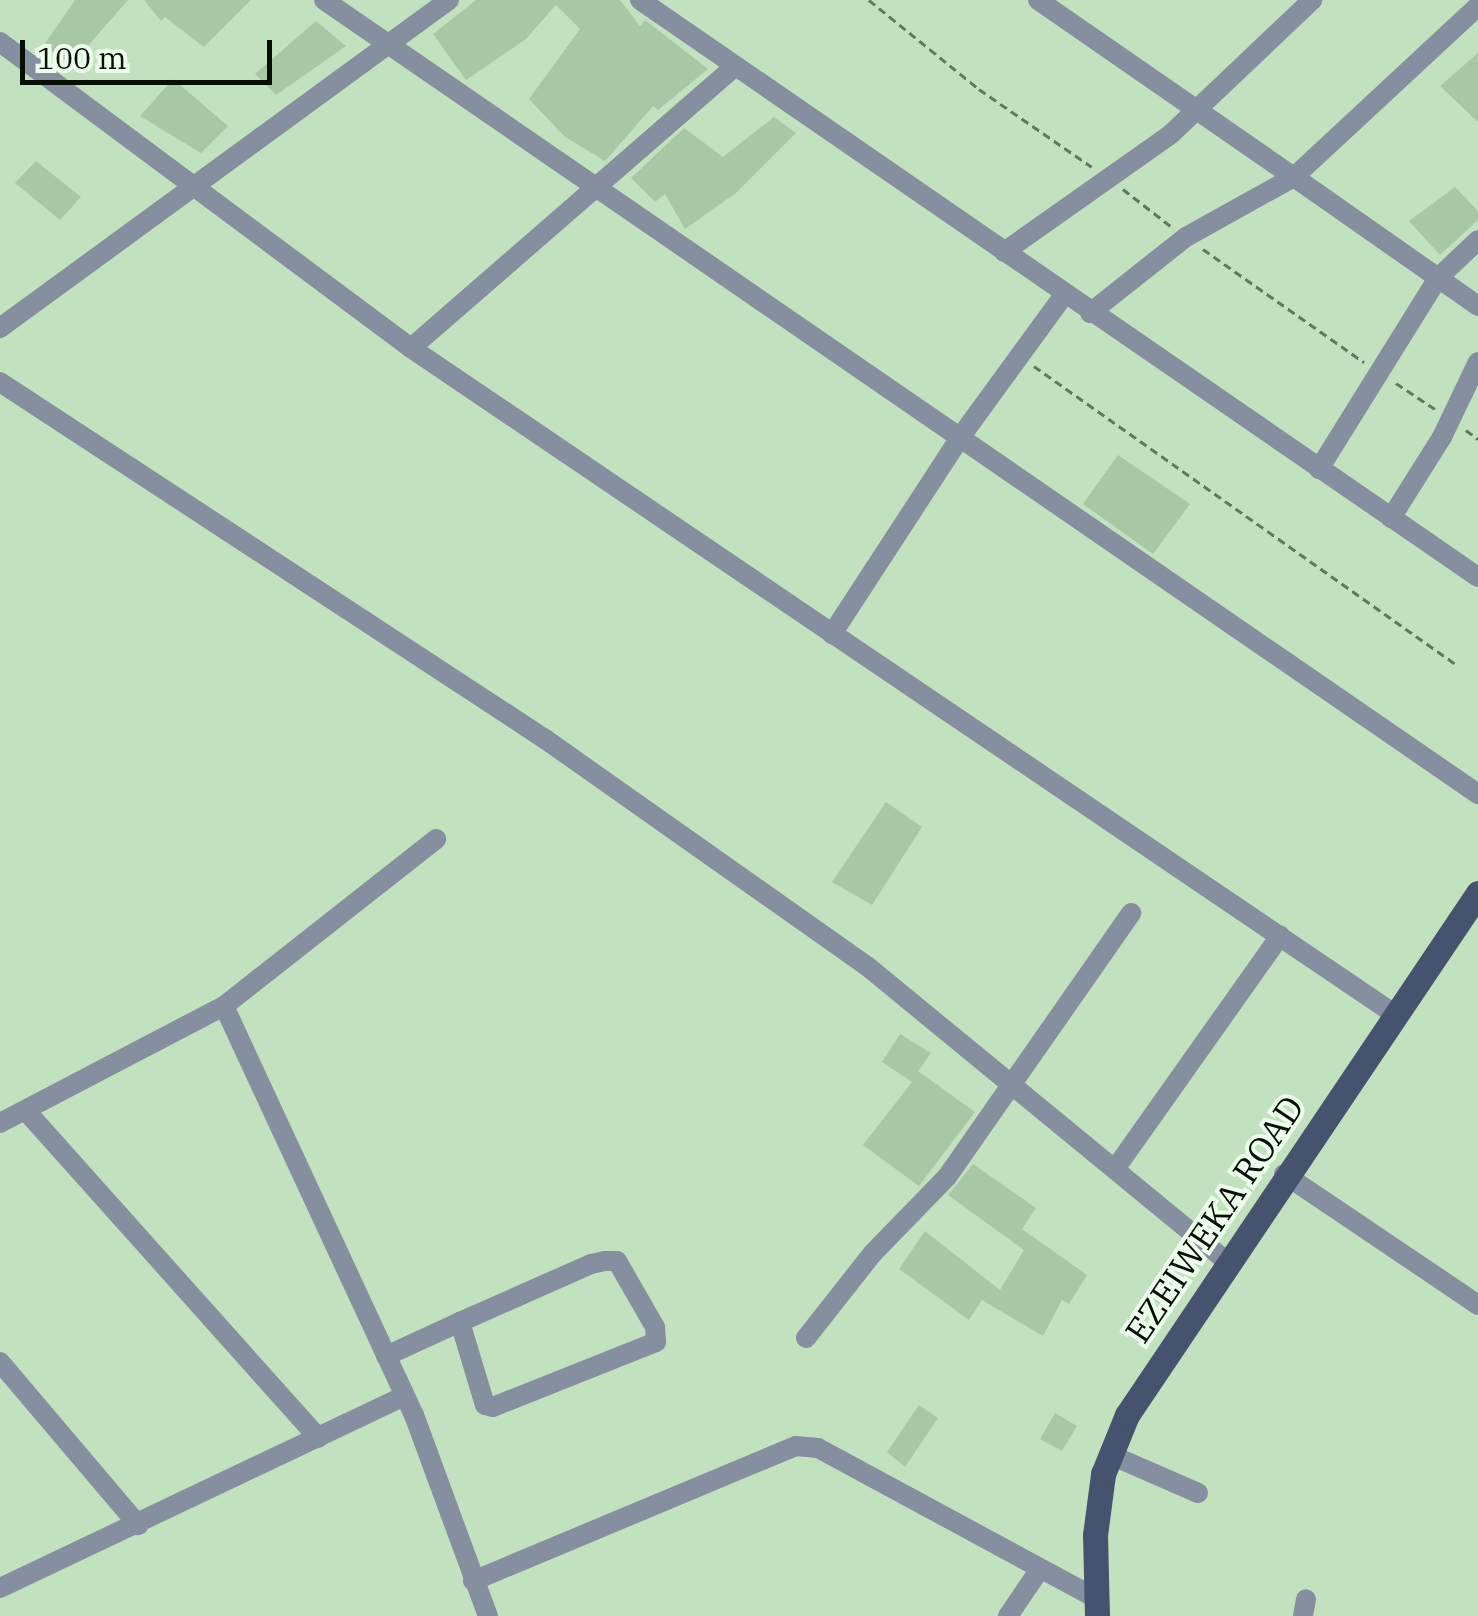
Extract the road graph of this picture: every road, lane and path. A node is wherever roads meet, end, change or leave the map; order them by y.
1 (324, 0) edge
2 (449, 0) edge
3 (640, 0) edge
4 (869, 0) edge
5 (1038, 0) edge
6 (1312, 0) edge
7 (1478, 6) edge
8 (0, 42) edge
9 (388, 44) junction
10 (735, 66) junction
11 (1197, 109) junction
12 (1294, 177) junction
13 (1108, 178) junction
14 (195, 182) junction
15 (596, 190) junction
16 (1186, 238) junction
17 (1478, 240) edge
18 (1004, 252) junction
19 (1438, 278) junction
20 (1064, 295) junction
21 (1478, 306) edge
22 (1090, 313) junction
23 (0, 328) edge
24 (411, 348) junction
25 (1020, 356) junction
26 (1478, 362) edge
27 (1376, 371) junction
28 (0, 382) edge
29 (1448, 418) junction
30 (959, 439) junction
31 (1478, 439) edge
32 (1319, 469) junction
33 (1390, 518) junction
34 (1477, 572) edge
35 (832, 634) junction
36 (1457, 665) dead end
37 (1478, 794) edge
38 (436, 839) dead end
39 (1478, 892) edge
40 (1131, 913) dead end
41 (1280, 936) junction
42 (224, 1006) junction
43 (1394, 1012) junction
44 (1014, 1086) junction
45 (27, 1112) junction
46 (0, 1123) edge
47 (1115, 1170) junction
48 (1284, 1174) junction
49 (1225, 1260) junction
50 (1478, 1306) edge
51 (460, 1322) junction
52 (806, 1338) dead end
53 (386, 1356) junction
54 (0, 1362) edge
55 (404, 1396) junction
56 (318, 1438) junction
57 (1111, 1455) junction
58 (1198, 1493) dead end
59 (138, 1525) junction
60 (1040, 1569) junction
61 (473, 1581) junction
62 (0, 1588) edge
63 (1096, 1607) edge
64 (488, 1616) edge
65 (1008, 1616) edge

1 - 9 street
2 - 9 street
3 - 10 street
4 - 13 path
5 - 11 street
6 - 11 street
7 - 12 street
8 - 14 street
9 - 14 street
9 - 15 street
10 - 15 street
10 - 18 street
11 - 12 street
11 - 13 street
12 - 16 street
12 - 19 street
13 - 16 path
13 - 18 street
14 - 23 street
14 - 24 street
15 - 24 street
15 - 30 street
16 - 22 street
16 - 27 path
17 - 19 street
18 - 20 street
19 - 21 street
19 - 27 street
20 - 22 street
20 - 25 street
22 - 32 street
24 - 35 street
25 - 30 street
25 - 36 path
26 - 29 street
27 - 29 path
27 - 32 street
28 - 44 street
29 - 31 path
29 - 33 street
30 - 35 street
30 - 37 street
32 - 33 street
33 - 34 street
35 - 41 street
38 - 42 street
39 - 43 main road, EZEIWEKA ROAD
40 - 44 street
41 - 43 street
41 - 47 street
42 - 45 street
42 - 53 street
43 - 48 main road, EZEIWEKA ROAD
44 - 47 street
44 - 52 street
45 - 46 street
45 - 56 street
47 - 49 street
48 - 49 main road, EZEIWEKA ROAD
48 - 50 street
49 - 57 main road, EZEIWEKA ROAD
51 - 51 street
51 - 53 street
53 - 55 street
54 - 59 street
55 - 56 street
55 - 61 street
56 - 59 street
57 - 58 street
57 - 63 main road, EZEIWEKA ROAD
59 - 62 street
60 - 61 street
60 - 63 street
60 - 65 street
61 - 64 street

